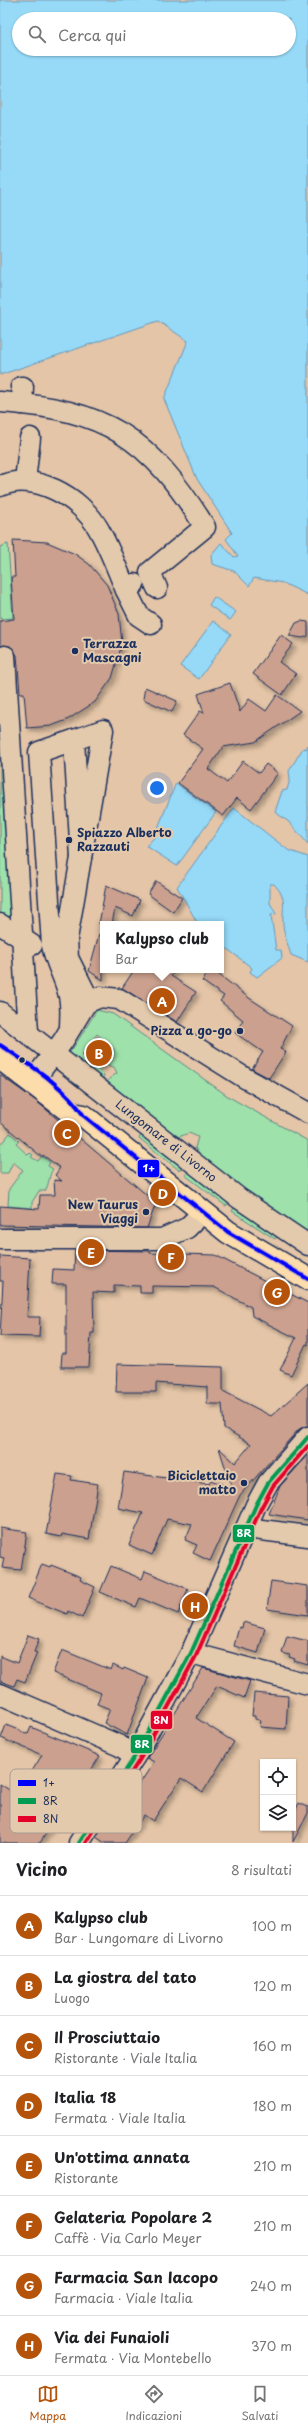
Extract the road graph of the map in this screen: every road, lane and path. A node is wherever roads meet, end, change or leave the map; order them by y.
1 (26, 398) junction
2 (0, 402) edge
3 (25, 481) junction
4 (0, 486) edge
5 (140, 583) junction
6 (151, 624) dead end
7 (5, 656) dead end
8 (74, 740) junction
9 (5, 741) edge
10 (82, 858) junction
11 (0, 924) edge
12 (56, 944) junction
13 (24, 949) junction
14 (80, 996) junction
15 (0, 1012) edge
16 (28, 1032) junction
17 (0, 1046) edge
18 (54, 1053) junction
19 (0, 1058) edge
20 (39, 1073) junction
21 (308, 1113) edge
22 (84, 1116) junction
23 (203, 1212) junction
24 (0, 1239) edge
25 (308, 1245) edge
26 (308, 1279) edge
27 (308, 1437) edge
28 (246, 1528) junction
29 (308, 1536) edge
30 (191, 1654) junction
31 (308, 1684) edge
32 (0, 1694) edge
33 (135, 1756) junction
34 (127, 1769) edge
35 (85, 1833) edge
36 (79, 1843) edge

1 - 2 street
1 - 3 street
1 - 5 street
3 - 4 street
3 - 5 street
5 - 6 street
7 - 9 street
8 - 10 street
8 - 10 street
8 - 12 street
9 - 13 street
10 - 12 street
11 - 13 street
12 - 13 street
12 - 14 street
13 - 16 street
14 - 18 street
14 - 21 street
15 - 16 street, Lungomare di Livorno
16 - 18 street, Lungomare di Livorno
17 - 20 main road
18 - 20 street
18 - 25 street, Lungomare di Livorno
19 - 22 main road
20 - 22 main road
22 - 23 main road
23 - 24 street
23 - 26 main road
27 - 28 street
28 - 29 street
28 - 30 street
30 - 31 street
30 - 33 street
32 - 33 street
33 - 34 street
35 - 36 street

